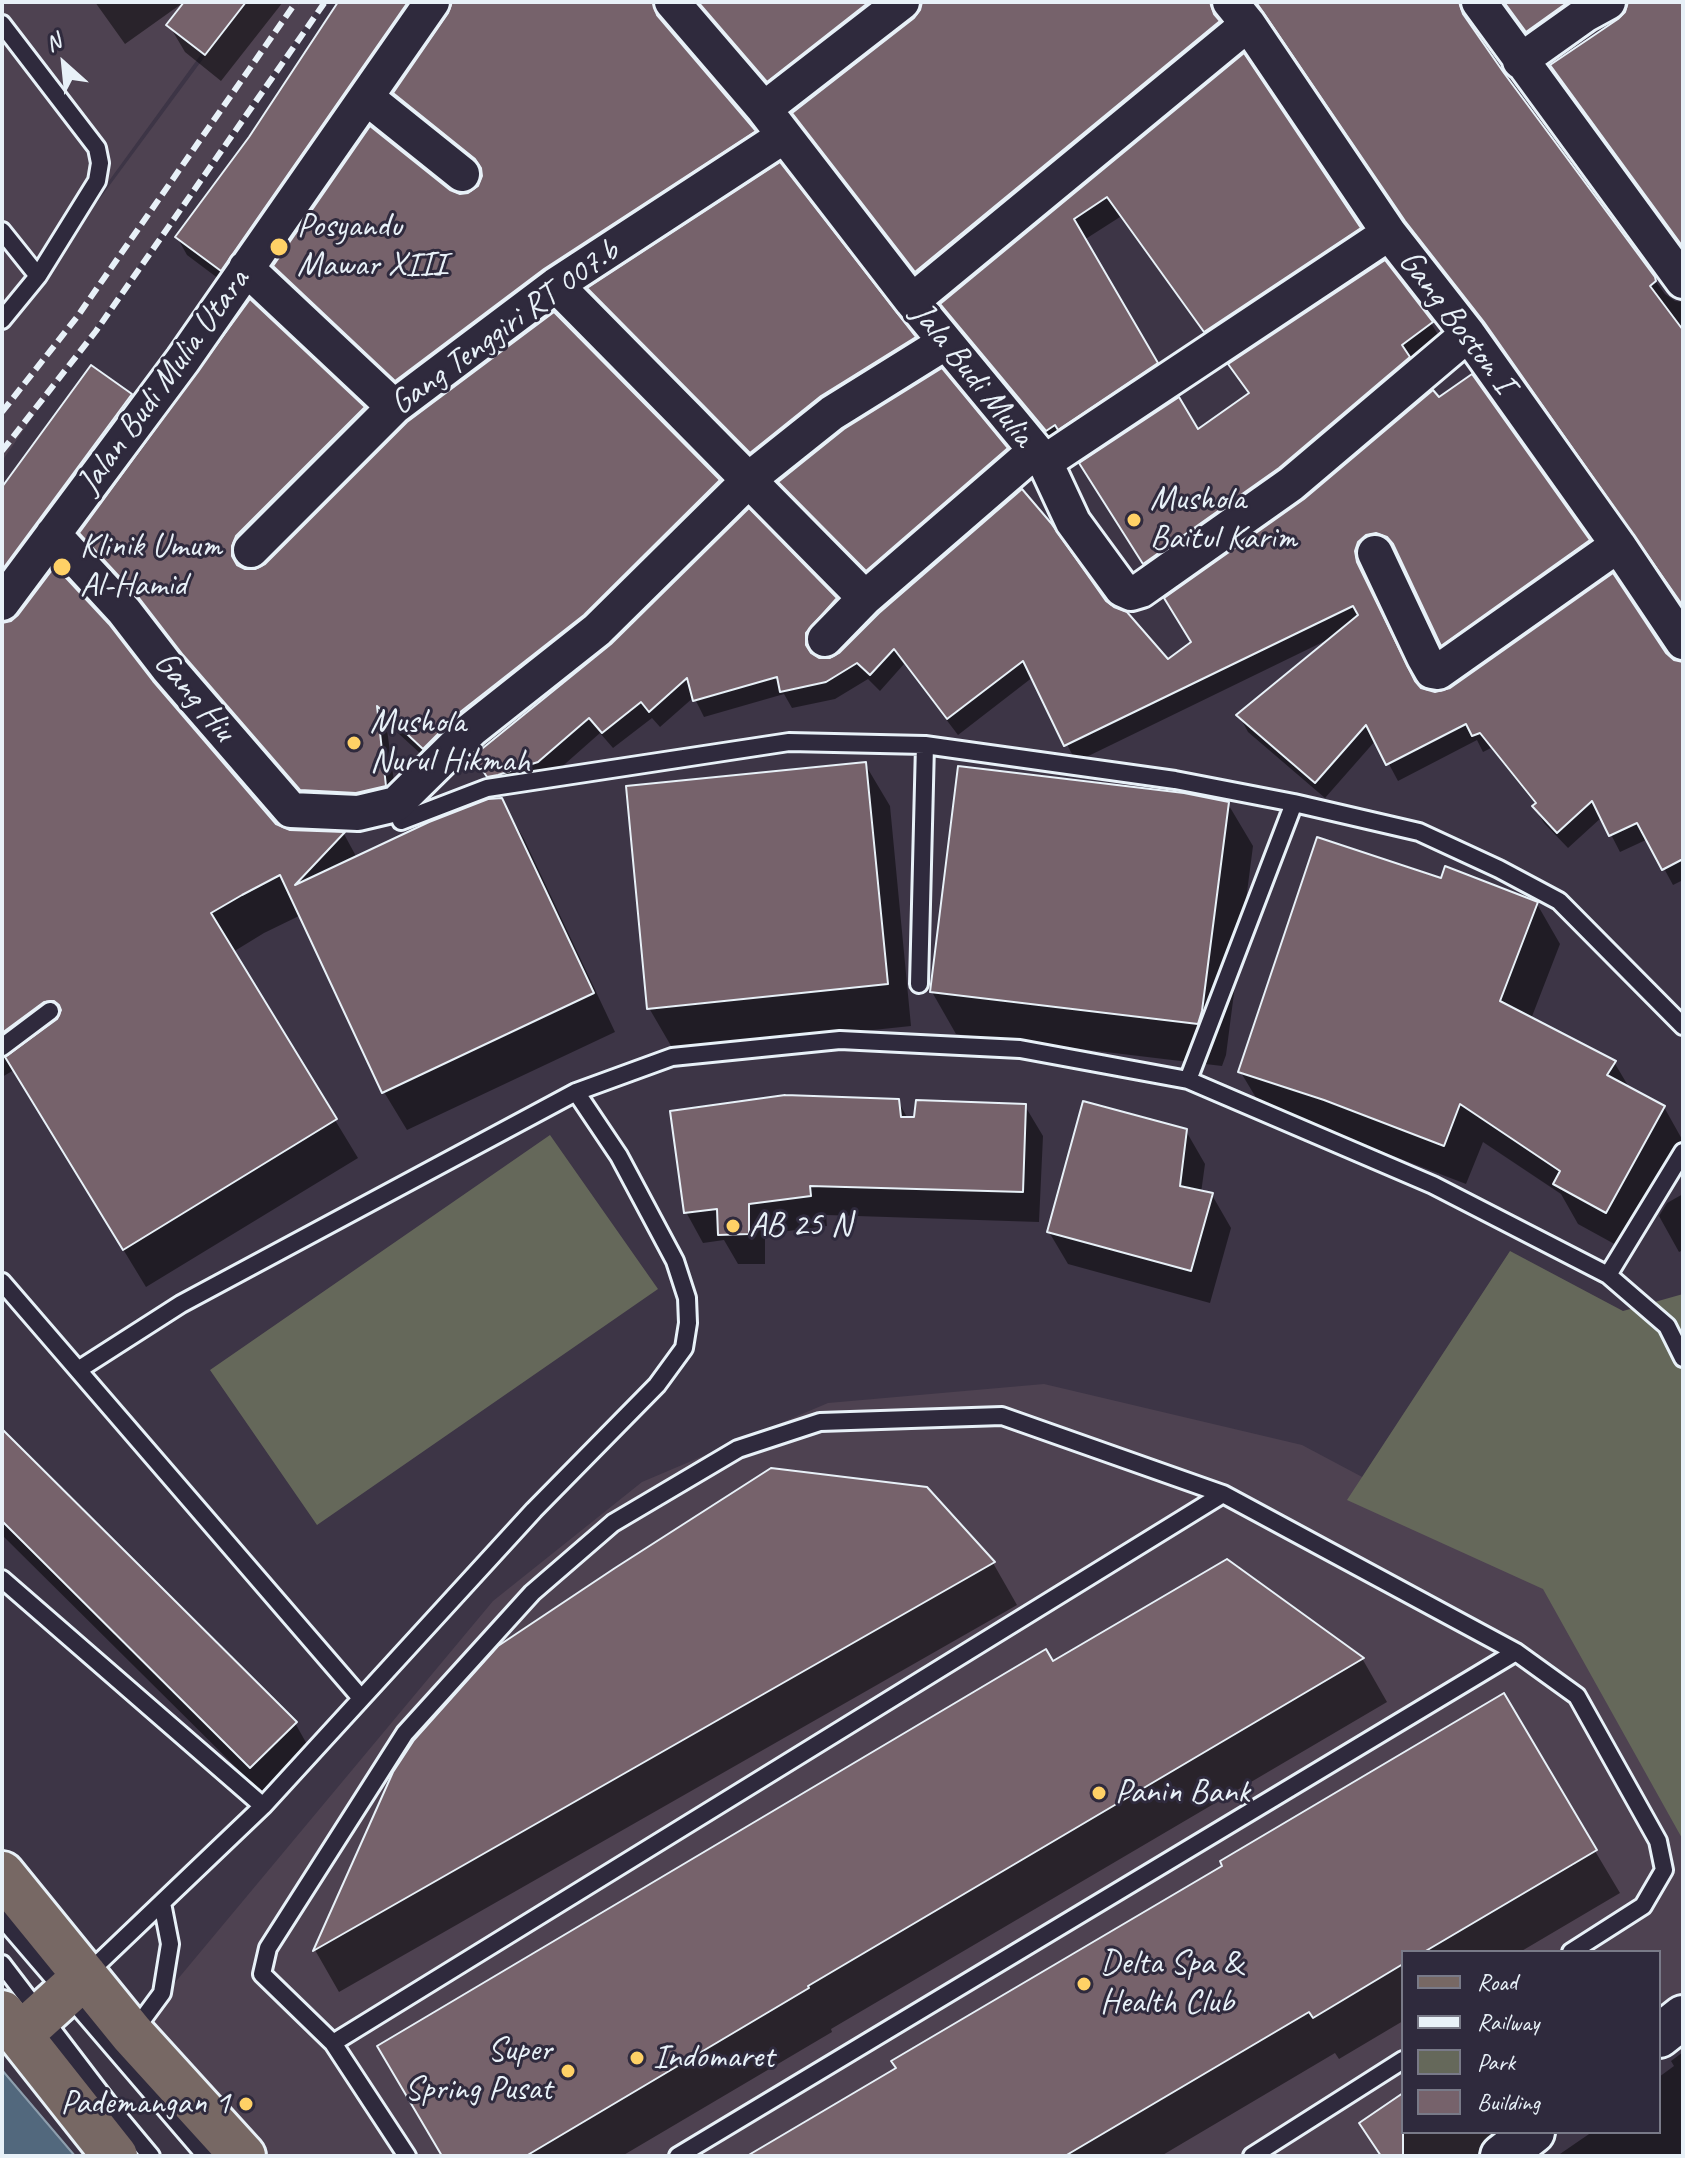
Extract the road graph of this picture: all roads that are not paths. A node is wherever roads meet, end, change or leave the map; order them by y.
1 (432, 2) edge
2 (672, 2) edge
3 (902, 2) edge
4 (1479, 2) edge
5 (1608, 2) edge
6 (1239, 13) edge
7 (2, 24) edge
8 (1520, 61) junction
9 (366, 97) junction
10 (774, 122) junction
11 (462, 174) dead end
12 (2, 231) edge
13 (1389, 233) junction
14 (246, 268) junction
15 (38, 276) junction
16 (1683, 281) edge
17 (556, 285) junction
18 (912, 301) junction
19 (2, 320) edge
20 (1468, 334) junction
21 (946, 342) junction
22 (394, 407) junction
23 (1040, 457) junction
24 (750, 479) junction
25 (53, 534) junction
26 (1618, 545) junction
27 (251, 550) dead end
28 (1375, 553) dead end
29 (865, 598) junction
30 (2, 603) edge
31 (825, 639) dead end
32 (1683, 642) edge
33 (925, 745) junction
34 (1294, 803) junction
35 (401, 821) dead end
36 (919, 984) dead end
37 (50, 1011) dead end
38 (1683, 1026) edge
39 (2, 1047) edge
40 (1188, 1080) junction
41 (576, 1092) junction
42 (1683, 1152) edge
43 (1608, 1275) junction
44 (2, 1282) edge
45 (1683, 1358) edge
46 (78, 1370) junction
47 (1223, 1494) junction
48 (2, 1579) edge
49 (1516, 1652) junction
50 (361, 1698) junction
51 (263, 1806) junction
52 (2, 1874) edge
53 (162, 1903) junction
54 (2, 1918) edge
55 (1574, 1950) edge
56 (2, 1964) edge
57 (43, 2006) edge
58 (1683, 2017) edge
59 (132, 2034) junction
60 (1661, 2034) edge
61 (333, 2043) junction
62 (1401, 2061) edge
63 (1530, 2134) edge
64 (115, 2156) edge
65 (151, 2156) edge
66 (206, 2156) edge
67 (243, 2156) edge
68 (407, 2156) edge
69 (678, 2156) edge
70 (1252, 2156) edge
71 (1502, 2156) edge

1 - 9 street, Jalan Budi Mulia Utara
2 - 10 street, Jala Budi Mulia
3 - 10 street, Gang Tenggiri RT 007.b
4 - 8 street
5 - 8 street
6 - 13 street, Gang Boston I
6 - 18 street
7 - 15 lane
8 - 16 street
9 - 11 street
9 - 14 street, Jalan Budi Mulia Utara
10 - 17 street, Gang Tenggiri RT 007.b
10 - 18 street, Jala Budi Mulia
12 - 15 lane
13 - 20 street, Gang Boston I
13 - 23 street, Jala Budi Mulia
14 - 22 street
14 - 25 street, Jalan Budi Mulia Utara
15 - 19 lane
17 - 22 street, Gang Tenggiri RT 007.b
17 - 24 street
18 - 21 street, Jala Budi Mulia
20 - 23 street
20 - 26 street, Gang Boston I
21 - 23 street, Jala Budi Mulia
21 - 24 street, Gang Hiu
22 - 27 street, Gang Tenggiri RT 007.b
23 - 29 street
24 - 25 street, Gang Hiu
24 - 29 street
25 - 30 street, Jalan Budi Mulia Utara
26 - 28 street
26 - 32 street, Gang Boston I
29 - 31 street
33 - 34 lane
33 - 35 lane
33 - 36 lane
34 - 38 lane
34 - 40 lane
37 - 39 lane
40 - 41 lane
40 - 43 lane
41 - 46 lane
41 - 50 lane
42 - 43 lane
43 - 45 lane
44 - 46 lane
46 - 50 lane
47 - 49 lane
47 - 61 lane
47 - 61 lane
48 - 51 lane
49 - 55 lane
49 - 69 lane
50 - 51 lane
51 - 53 lane
52 - 57 main road
53 - 57 lane
53 - 59 lane
54 - 57 lane
56 - 57 lane
57 - 59 main road
57 - 64 main road
57 - 65 lane
57 - 66 lane
58 - 60 street
59 - 67 main road
61 - 68 lane
62 - 70 lane
63 - 71 street

